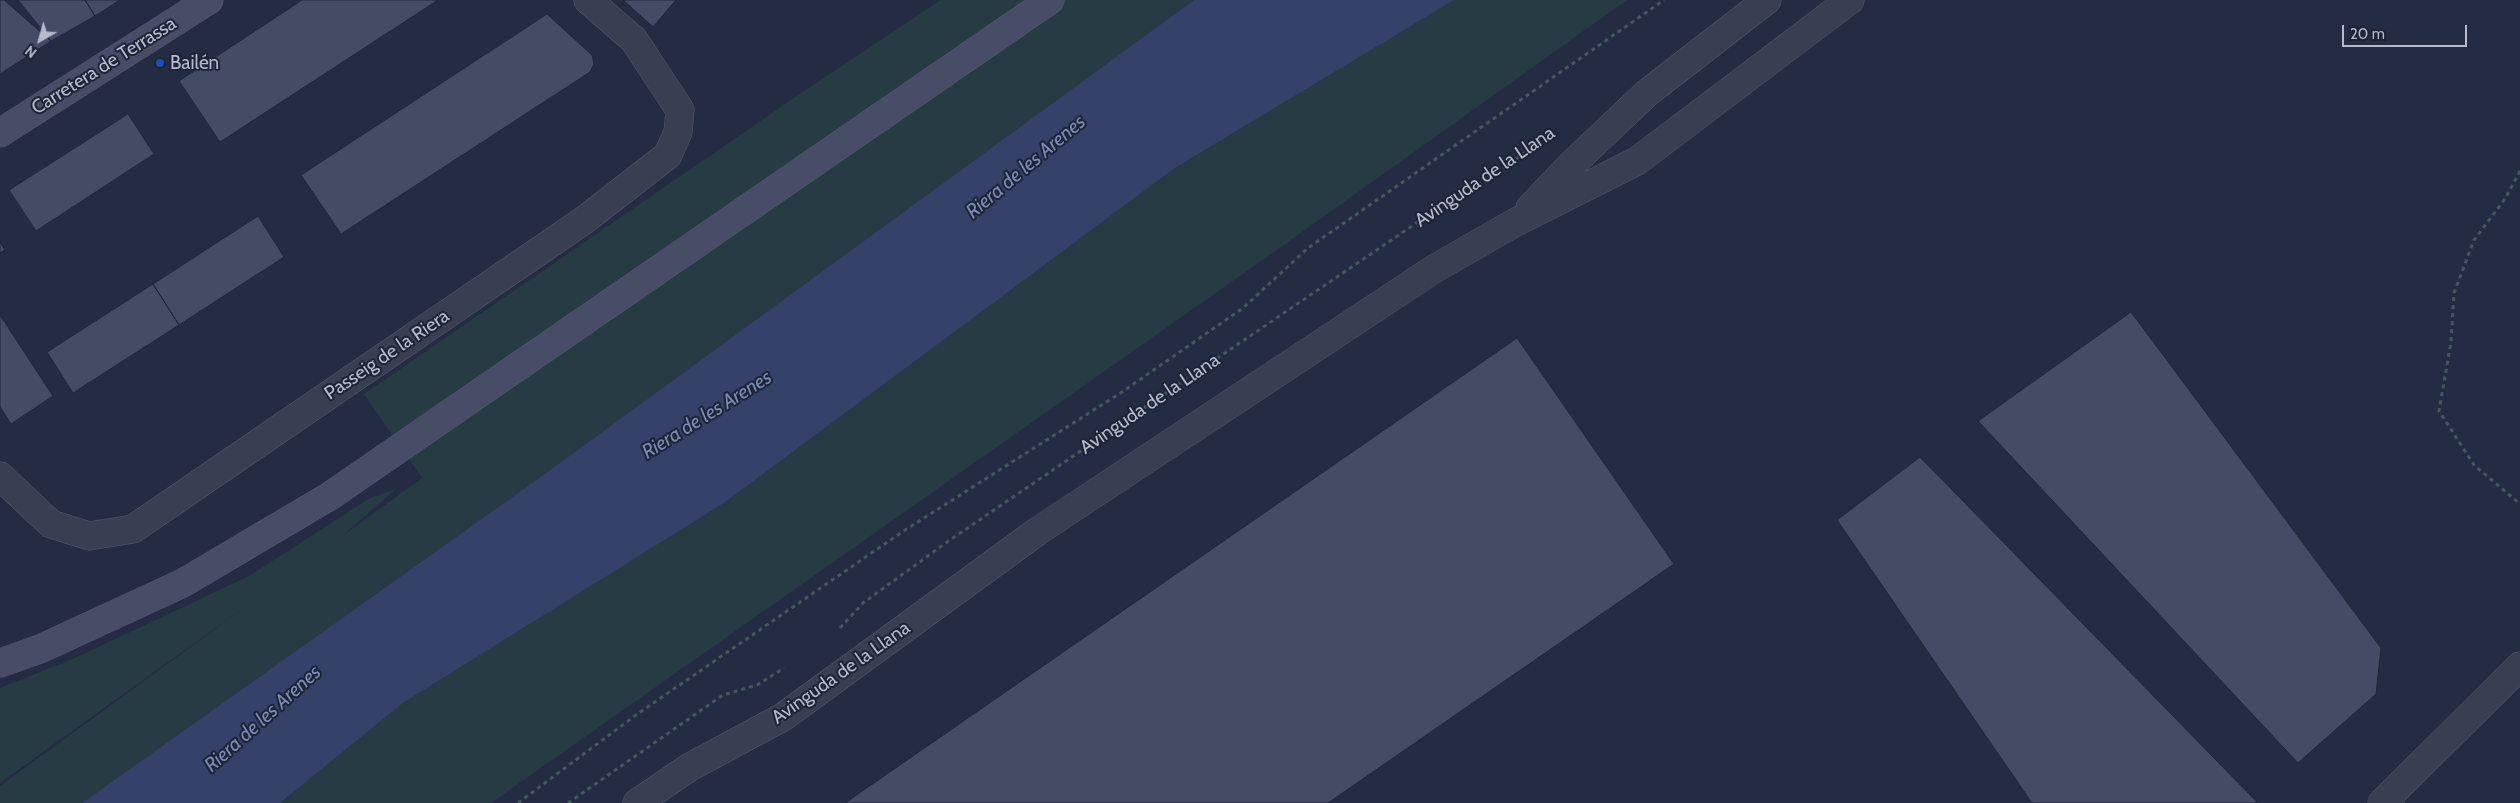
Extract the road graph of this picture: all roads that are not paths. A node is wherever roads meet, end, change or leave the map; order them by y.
1 (209, 0) edge
2 (588, 0) edge
3 (1050, 0) edge
4 (1767, 0) edge
5 (1850, 0) edge
6 (0, 133) edge
7 (1516, 222) junction
8 (0, 476) edge
9 (0, 663) edge
10 (2520, 666) edge
11 (638, 803) edge
12 (2382, 803) edge

1 - 6 main road, Carretera de Terrassa
2 - 8 street, Passeig de la Riera
3 - 9 main road
4 - 7 street, Avinguda de la Llana
5 - 7 street, Avinguda de la Llana
7 - 11 street, Avinguda de la Llana
10 - 12 street

